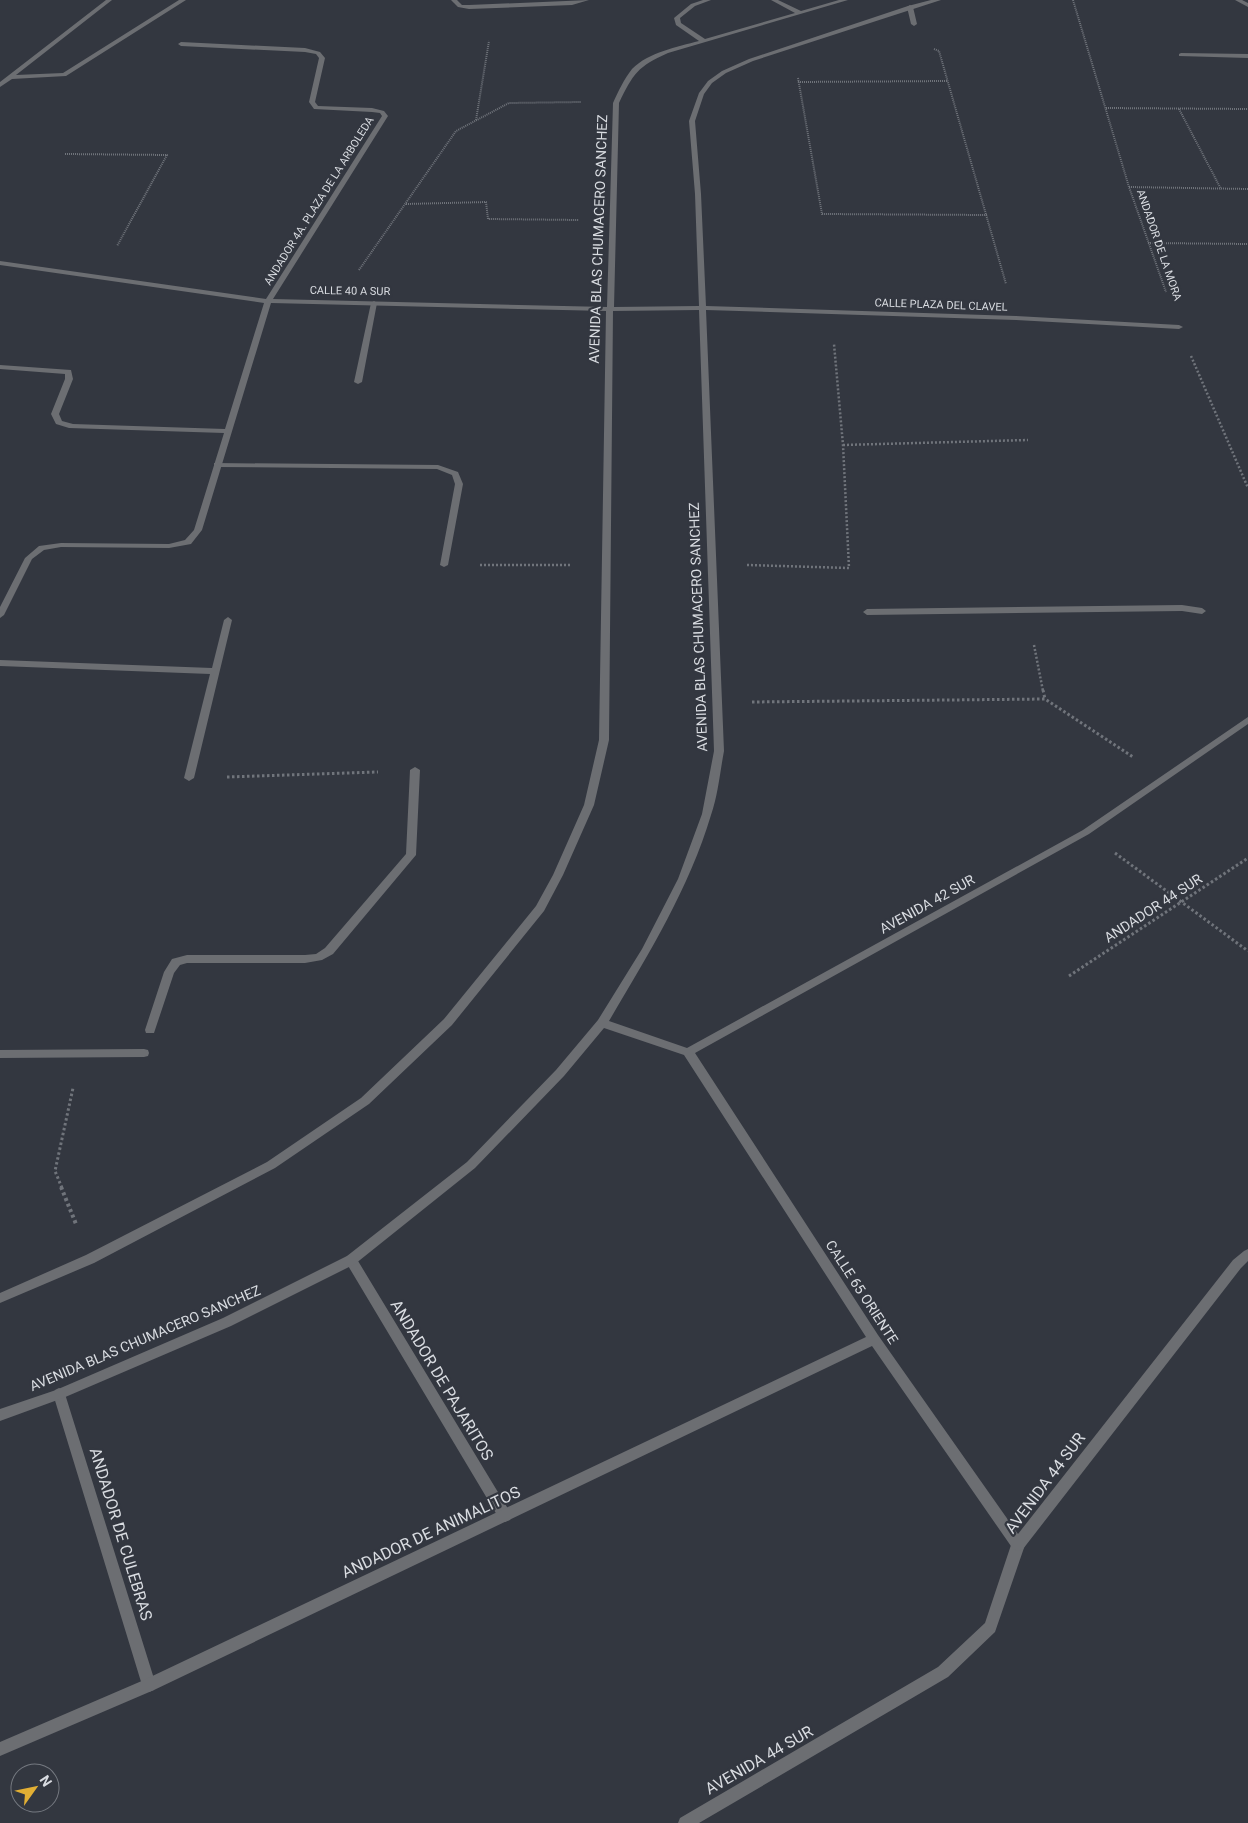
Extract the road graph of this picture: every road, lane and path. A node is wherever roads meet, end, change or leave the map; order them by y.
1 (109, 0) edge
2 (183, 0) edge
3 (454, 0) edge
4 (708, 0) edge
5 (774, 0) edge
6 (845, 0) edge
7 (938, 0) edge
8 (1073, 0) edge
9 (1238, 0) edge
10 (585, 1) edge
11 (1248, 5) edge
12 (910, 7) junction
13 (800, 13) junction
14 (914, 24) joint
15 (704, 40) junction
16 (489, 41) dead end
17 (181, 44) dead end
18 (1181, 55) dead end
19 (1248, 56) edge
20 (10, 77) junction
21 (947, 81) junction
22 (0, 85) edge
23 (616, 103) junction
24 (1106, 108) junction
25 (1179, 108) junction
26 (1248, 109) edge
27 (476, 121) junction
28 (64, 154) dead end
29 (1130, 186) junction
30 (1221, 189) junction
31 (1248, 189) edge
32 (405, 204) junction
33 (987, 215) junction
34 (612, 220) junction
35 (1148, 243) junction
36 (1248, 244) edge
37 (0, 263) edge
38 (100, 276) junction
39 (268, 301) junction
40 (336, 302) junction
41 (374, 303) junction
42 (702, 308) junction
43 (610, 309) junction
44 (831, 313) junction
45 (1016, 318) junction
46 (1179, 327) junction
47 (0, 367) edge
48 (358, 382) dead end
49 (228, 431) junction
50 (1028, 440) dead end
51 (843, 445) junction
52 (217, 465) junction
53 (1248, 488) edge
54 (607, 564) junction
55 (711, 564) junction
56 (444, 565) joint
57 (1202, 611) dead end
58 (868, 612) dead end
59 (0, 613) edge
60 (228, 620) dead end
61 (0, 663) edge
62 (215, 671) junction
63 (1040, 672) dead end
64 (1045, 698) junction
65 (716, 702) junction
66 (1248, 720) edge
67 (416, 770) joint
68 (189, 778) joint
69 (1166, 778) junction
70 (1086, 832) junction
71 (1248, 858) edge
72 (1182, 903) junction
73 (1248, 951) edge
74 (1069, 976) dead end
75 (602, 1024) junction
76 (150, 1030) dead end
77 (688, 1052) junction
78 (144, 1053) dead end
79 (0, 1054) edge
80 (76, 1078) dead end
81 (1248, 1254) edge
82 (90, 1259) junction
83 (351, 1260) junction
84 (0, 1298) edge
85 (874, 1339) junction
86 (59, 1394) junction
87 (0, 1415) edge
88 (505, 1516) junction
89 (1018, 1545) junction
90 (149, 1685) junction
91 (0, 1749) edge
92 (685, 1823) edge

1 - 20 street
2 - 20 street
3 - 10 street
4 - 15 street
5 - 13 street
6 - 13 street, AVENIDA BLAS CHUMACERO SANCHEZ
7 - 12 street, AVENIDA BLAS CHUMACERO SANCHEZ
8 - 24 path, ANDADOR DE LA MORA
9 - 11 street
12 - 14 street
12 - 42 street, AVENIDA BLAS CHUMACERO SANCHEZ
13 - 15 street, AVENIDA BLAS CHUMACERO SANCHEZ
14 - 21 path
15 - 23 street, AVENIDA BLAS CHUMACERO SANCHEZ
16 - 27 path
17 - 39 street, ANDADOR 4A. PLAZA DE LA ARBOLEDA
18 - 19 street
20 - 22 street
21 - 33 path
21 - 33 path
23 - 27 path
23 - 34 street, AVENIDA BLAS CHUMACERO SANCHEZ
24 - 25 path
24 - 29 path, ANDADOR DE LA MORA
25 - 26 path
25 - 30 path
27 - 32 path
28 - 38 path
29 - 30 path
29 - 35 path, ANDADOR DE LA MORA
30 - 31 path
32 - 34 path
32 - 40 path
33 - 45 path
34 - 43 street, AVENIDA BLAS CHUMACERO SANCHEZ
35 - 36 path
35 - 46 path, ANDADOR DE LA MORA
37 - 38 street, CALLE 40 A SUR
38 - 39 street, CALLE 40 A SUR
39 - 40 street, CALLE 40 A SUR
39 - 49 street
40 - 41 street, CALLE 40 A SUR
41 - 43 street, CALLE 40 A SUR
41 - 48 street
42 - 43 street, CALLE 40 A SUR
42 - 44 street, CALLE PLAZA DEL CLAVEL
42 - 55 street, AVENIDA BLAS CHUMACERO SANCHEZ
43 - 54 street, AVENIDA BLAS CHUMACERO SANCHEZ
44 - 45 street, CALLE PLAZA DEL CLAVEL
44 - 51 path
45 - 46 street, CALLE PLAZA DEL CLAVEL
46 - 53 path, ANDADOR DE LA MORA
47 - 49 street
49 - 52 street
50 - 51 path
51 - 55 path
52 - 56 street
52 - 59 street
54 - 56 path
54 - 82 street, AVENIDA BLAS CHUMACERO SANCHEZ
55 - 65 street, AVENIDA BLAS CHUMACERO SANCHEZ
57 - 58 street
60 - 62 street
61 - 62 street
62 - 68 street
63 - 64 path
64 - 65 path
64 - 69 path
65 - 75 street, AVENIDA BLAS CHUMACERO SANCHEZ
66 - 69 street, AVENIDA 42 SUR
67 - 68 path
67 - 76 street
69 - 70 street, AVENIDA 42 SUR
70 - 72 path
70 - 77 street, AVENIDA 42 SUR
71 - 72 path, ANDADOR 44 SUR
72 - 73 path
72 - 74 path, ANDADOR 44 SUR
75 - 77 street
75 - 83 street, AVENIDA BLAS CHUMACERO SANCHEZ
77 - 85 street, CALLE 65 ORIENTE
78 - 79 street
80 - 82 path
81 - 89 street, AVENIDA 44 SUR
82 - 84 street, AVENIDA BLAS CHUMACERO SANCHEZ
83 - 86 street, AVENIDA BLAS CHUMACERO SANCHEZ
83 - 88 street, ANDADOR DE PAJARITOS
85 - 88 street, ANDADOR DE ANIMALITOS
85 - 89 street, CALLE 65 ORIENTE
86 - 87 street, AVENIDA BLAS CHUMACERO SANCHEZ
86 - 90 street, ANDADOR DE CULEBRAS
88 - 90 street, ANDADOR DE ANIMALITOS
89 - 92 street, AVENIDA 44 SUR
90 - 91 street, ANDADOR DE ANIMALITOS

